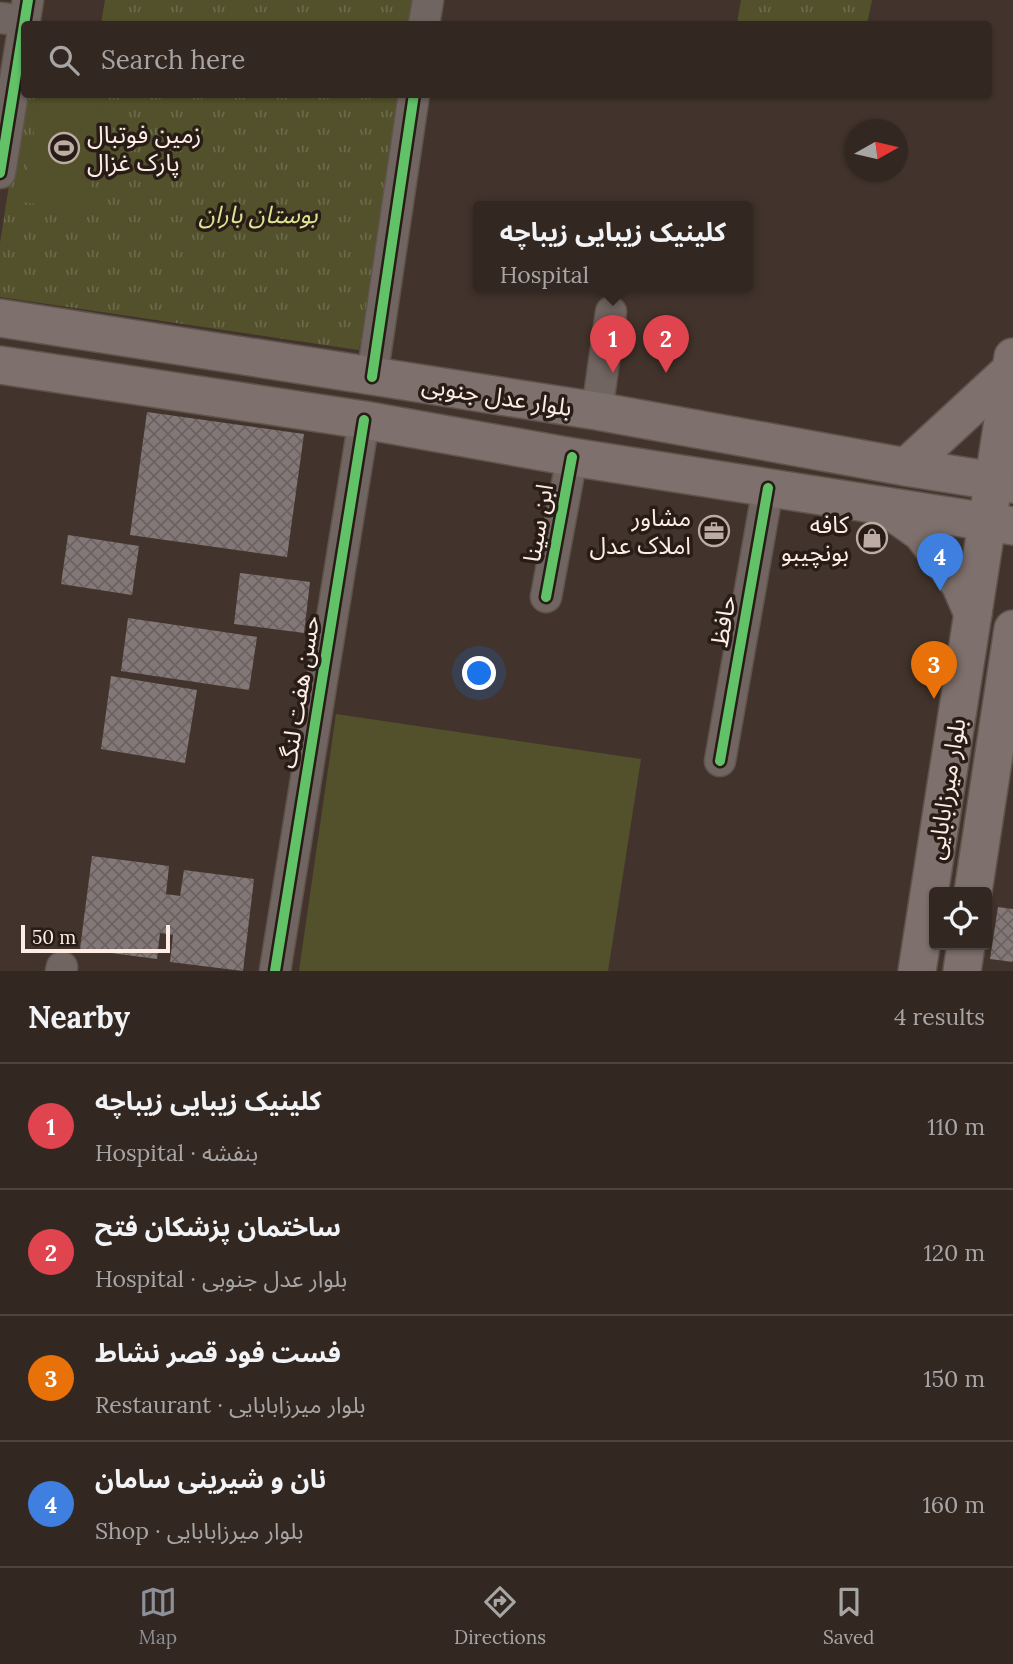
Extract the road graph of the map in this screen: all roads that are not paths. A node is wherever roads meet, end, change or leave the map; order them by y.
1 (428, 0) edge
2 (18, 13) edge
3 (424, 21) edge
4 (413, 98) edge
5 (0, 173) edge
6 (611, 312) dead end
7 (0, 318) edge
8 (1012, 363) edge
9 (0, 365) edge
10 (372, 377) junction
11 (597, 411) junction
12 (365, 420) junction
13 (572, 457) junction
14 (906, 467) junction
15 (1003, 483) edge
16 (768, 488) junction
17 (884, 506) junction
18 (1000, 524) edge
19 (546, 597) dead end
20 (973, 614) junction
21 (1013, 629) edge
22 (720, 761) dead end
23 (975, 887) edge
24 (965, 950) edge
25 (275, 971) edge
26 (917, 971) edge
27 (962, 971) edge

1 - 3 street
2 - 5 street
4 - 10 street
6 - 11 street
7 - 10 main road, بلوار عدل جنوبی
8 - 14 main road
8 - 15 main road, بلوار میرزابابایی
9 - 12 main road, بلوار عدل جنوبی
10 - 11 main road, بلوار عدل جنوبی
11 - 14 main road, بلوار عدل جنوبی
12 - 13 main road, بلوار عدل جنوبی
12 - 25 street, حسن هفت لنگ
13 - 16 main road, بلوار عدل جنوبی
13 - 19 street, ابن سینا
14 - 15 main road, بلوار عدل جنوبی
15 - 18 main road, بلوار میرزابابایی
16 - 17 main road, بلوار عدل جنوبی
16 - 22 street, حافظ
17 - 18 main road, بلوار عدل جنوبی
17 - 20 main road
18 - 20 main road, بلوار میرزابابایی
20 - 26 main road, بلوار میرزابابایی
21 - 23 main road, بلوار میرزابابایی
24 - 27 main road

